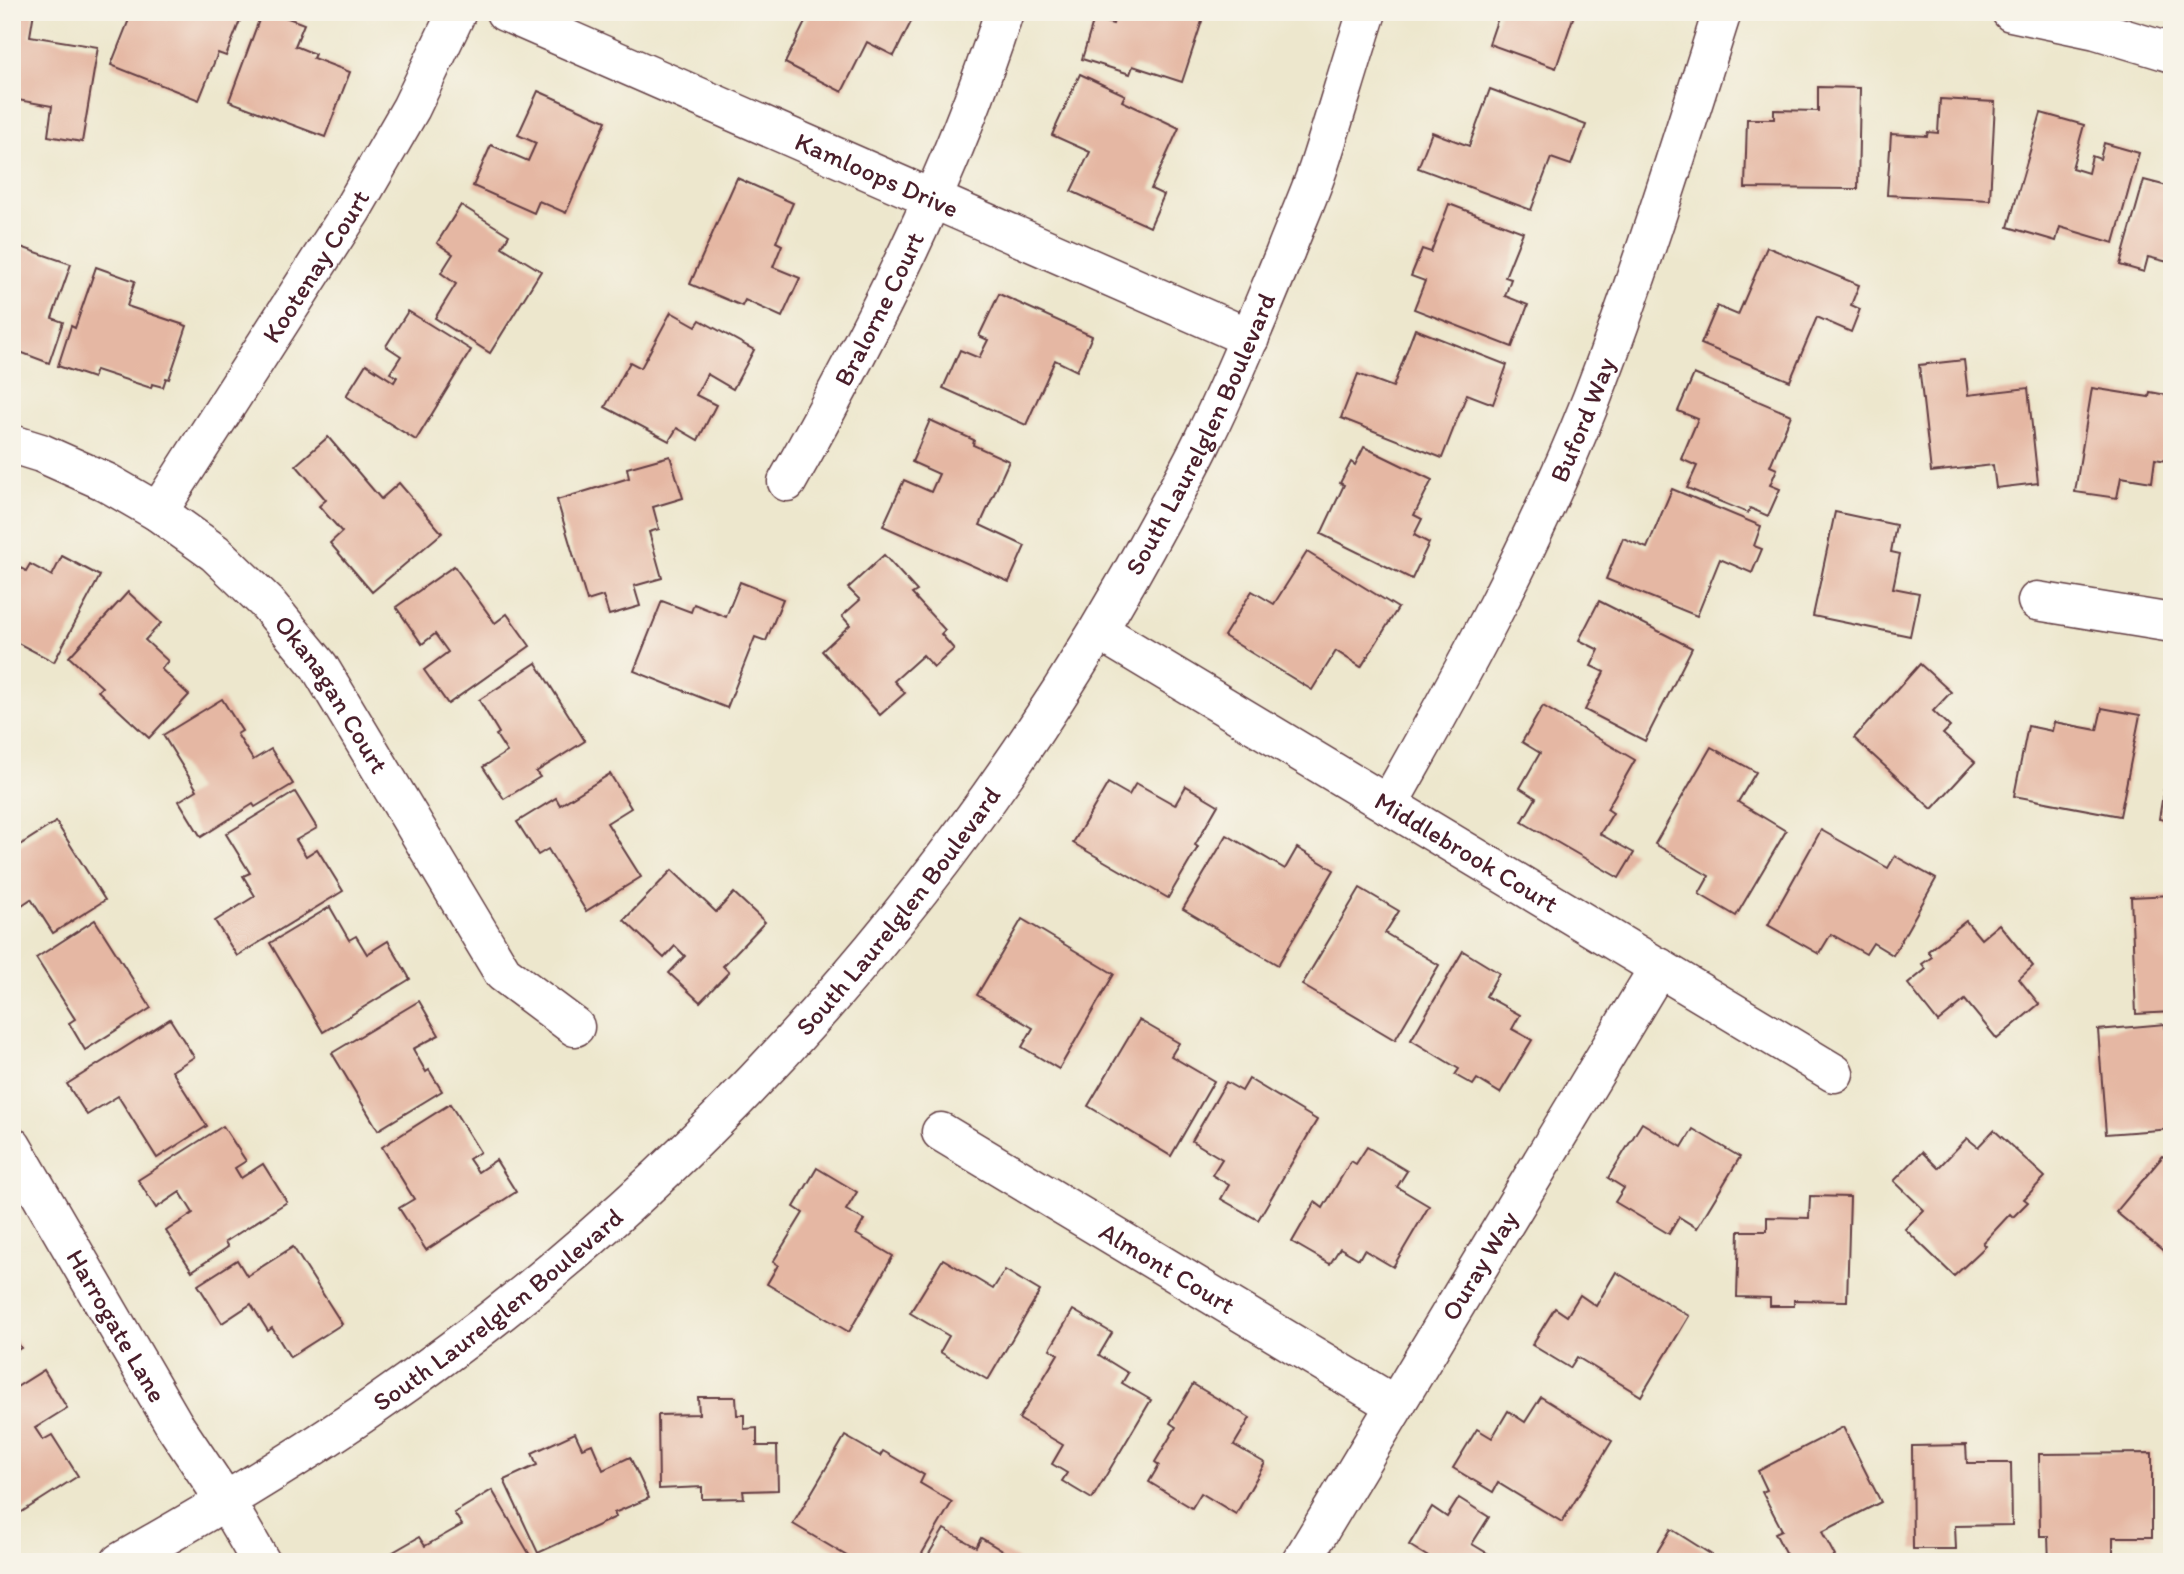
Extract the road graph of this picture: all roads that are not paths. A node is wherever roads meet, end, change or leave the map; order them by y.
1 (457, 12) edge
2 (505, 12) edge
3 (1004, 12) edge
4 (1367, 12) edge
5 (1722, 12) edge
6 (2011, 12) edge
7 (2098, 21) edge
8 (2172, 53) edge
9 (933, 200) junction
10 (1250, 338) junction
11 (12, 444) edge
12 (787, 482) dead end
13 (158, 512) junction
14 (2037, 601) dead end
15 (2172, 623) edge
16 (1099, 631) junction
17 (1388, 805) junction
18 (1659, 967) junction
19 (575, 1027) dead end
20 (1834, 1073) dead end
21 (941, 1132) dead end
22 (12, 1146) edge
23 (1395, 1405) junction
24 (226, 1502) junction
25 (120, 1562) edge
26 (261, 1562) edge
27 (1301, 1562) edge

1 - 13 street, Kootenay Court
2 - 9 street, Kamloops Drive
3 - 9 street, Bralorne Court
4 - 10 street, South Laurelglen Boulevard
5 - 17 street, Buford Way
6 - 7 street
7 - 8 street
9 - 10 street, Kamloops Drive
9 - 12 street, Bralorne Court
10 - 16 street, South Laurelglen Boulevard
11 - 13 street, Okanagan Court
13 - 19 street, Okanagan Court
14 - 15 street
16 - 17 street, Middlebrook Court
16 - 24 street, South Laurelglen Boulevard
17 - 18 street, Middlebrook Court
18 - 20 street, Middlebrook Court
18 - 23 street, Ouray Way
21 - 23 street, Almont Court
22 - 24 street, Harrogate Lane
23 - 27 street, Ouray Way
24 - 25 street, South Laurelglen Boulevard
24 - 26 street, Harrogate Lane

